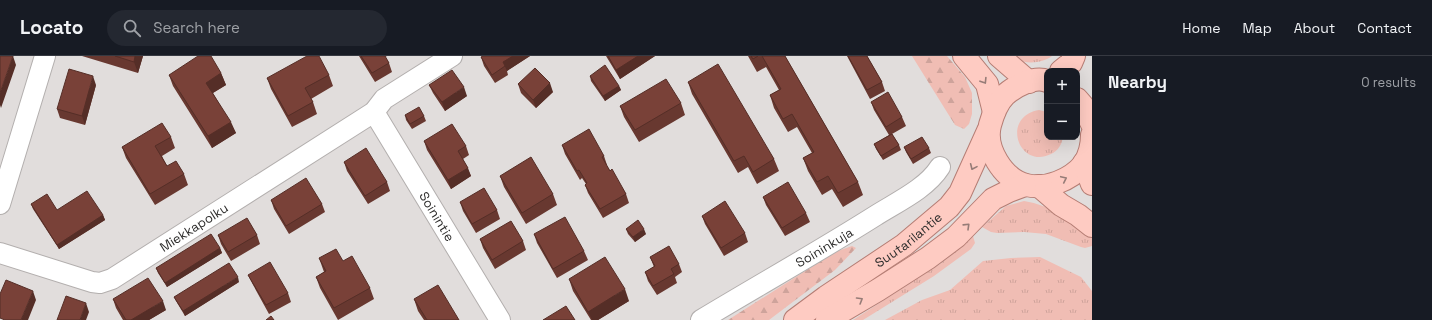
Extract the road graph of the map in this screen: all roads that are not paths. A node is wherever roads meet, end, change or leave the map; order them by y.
1 (45, 56) edge
2 (452, 56) edge
3 (964, 56) edge
4 (1000, 56) edge
5 (1074, 56) edge
6 (1062, 68) edge
7 (1044, 78) edge
8 (1044, 78) edge
9 (1080, 102) edge
10 (374, 112) junction
11 (991, 121) junction
12 (1092, 124) edge
13 (1092, 135) edge
14 (1084, 163) junction
15 (940, 167) dead end
16 (1092, 184) edge
17 (1032, 185) junction
18 (0, 204) edge
19 (1092, 226) edge
20 (0, 254) edge
21 (500, 320) edge
22 (701, 320) edge
23 (795, 320) edge
24 (827, 320) edge

1 - 18 street
2 - 10 street, Miekkapolku
3 -> 11 main road
4 - 8 main road
5 - 6 main road
7 - 11 main road, Suutarilantie
9 - 12 main road
10 - 20 street, Miekkapolku
10 - 21 street, Soinintie
11 - 17 main road
11 -> 23 main road, Suutarilantie
13 - 14 main road
14 - 16 main road
17 -> 14 main road, Suutarilantie
15 - 22 street, Soininkuja
17 - 19 main road
24 -> 17 main road, Suutarilantie

